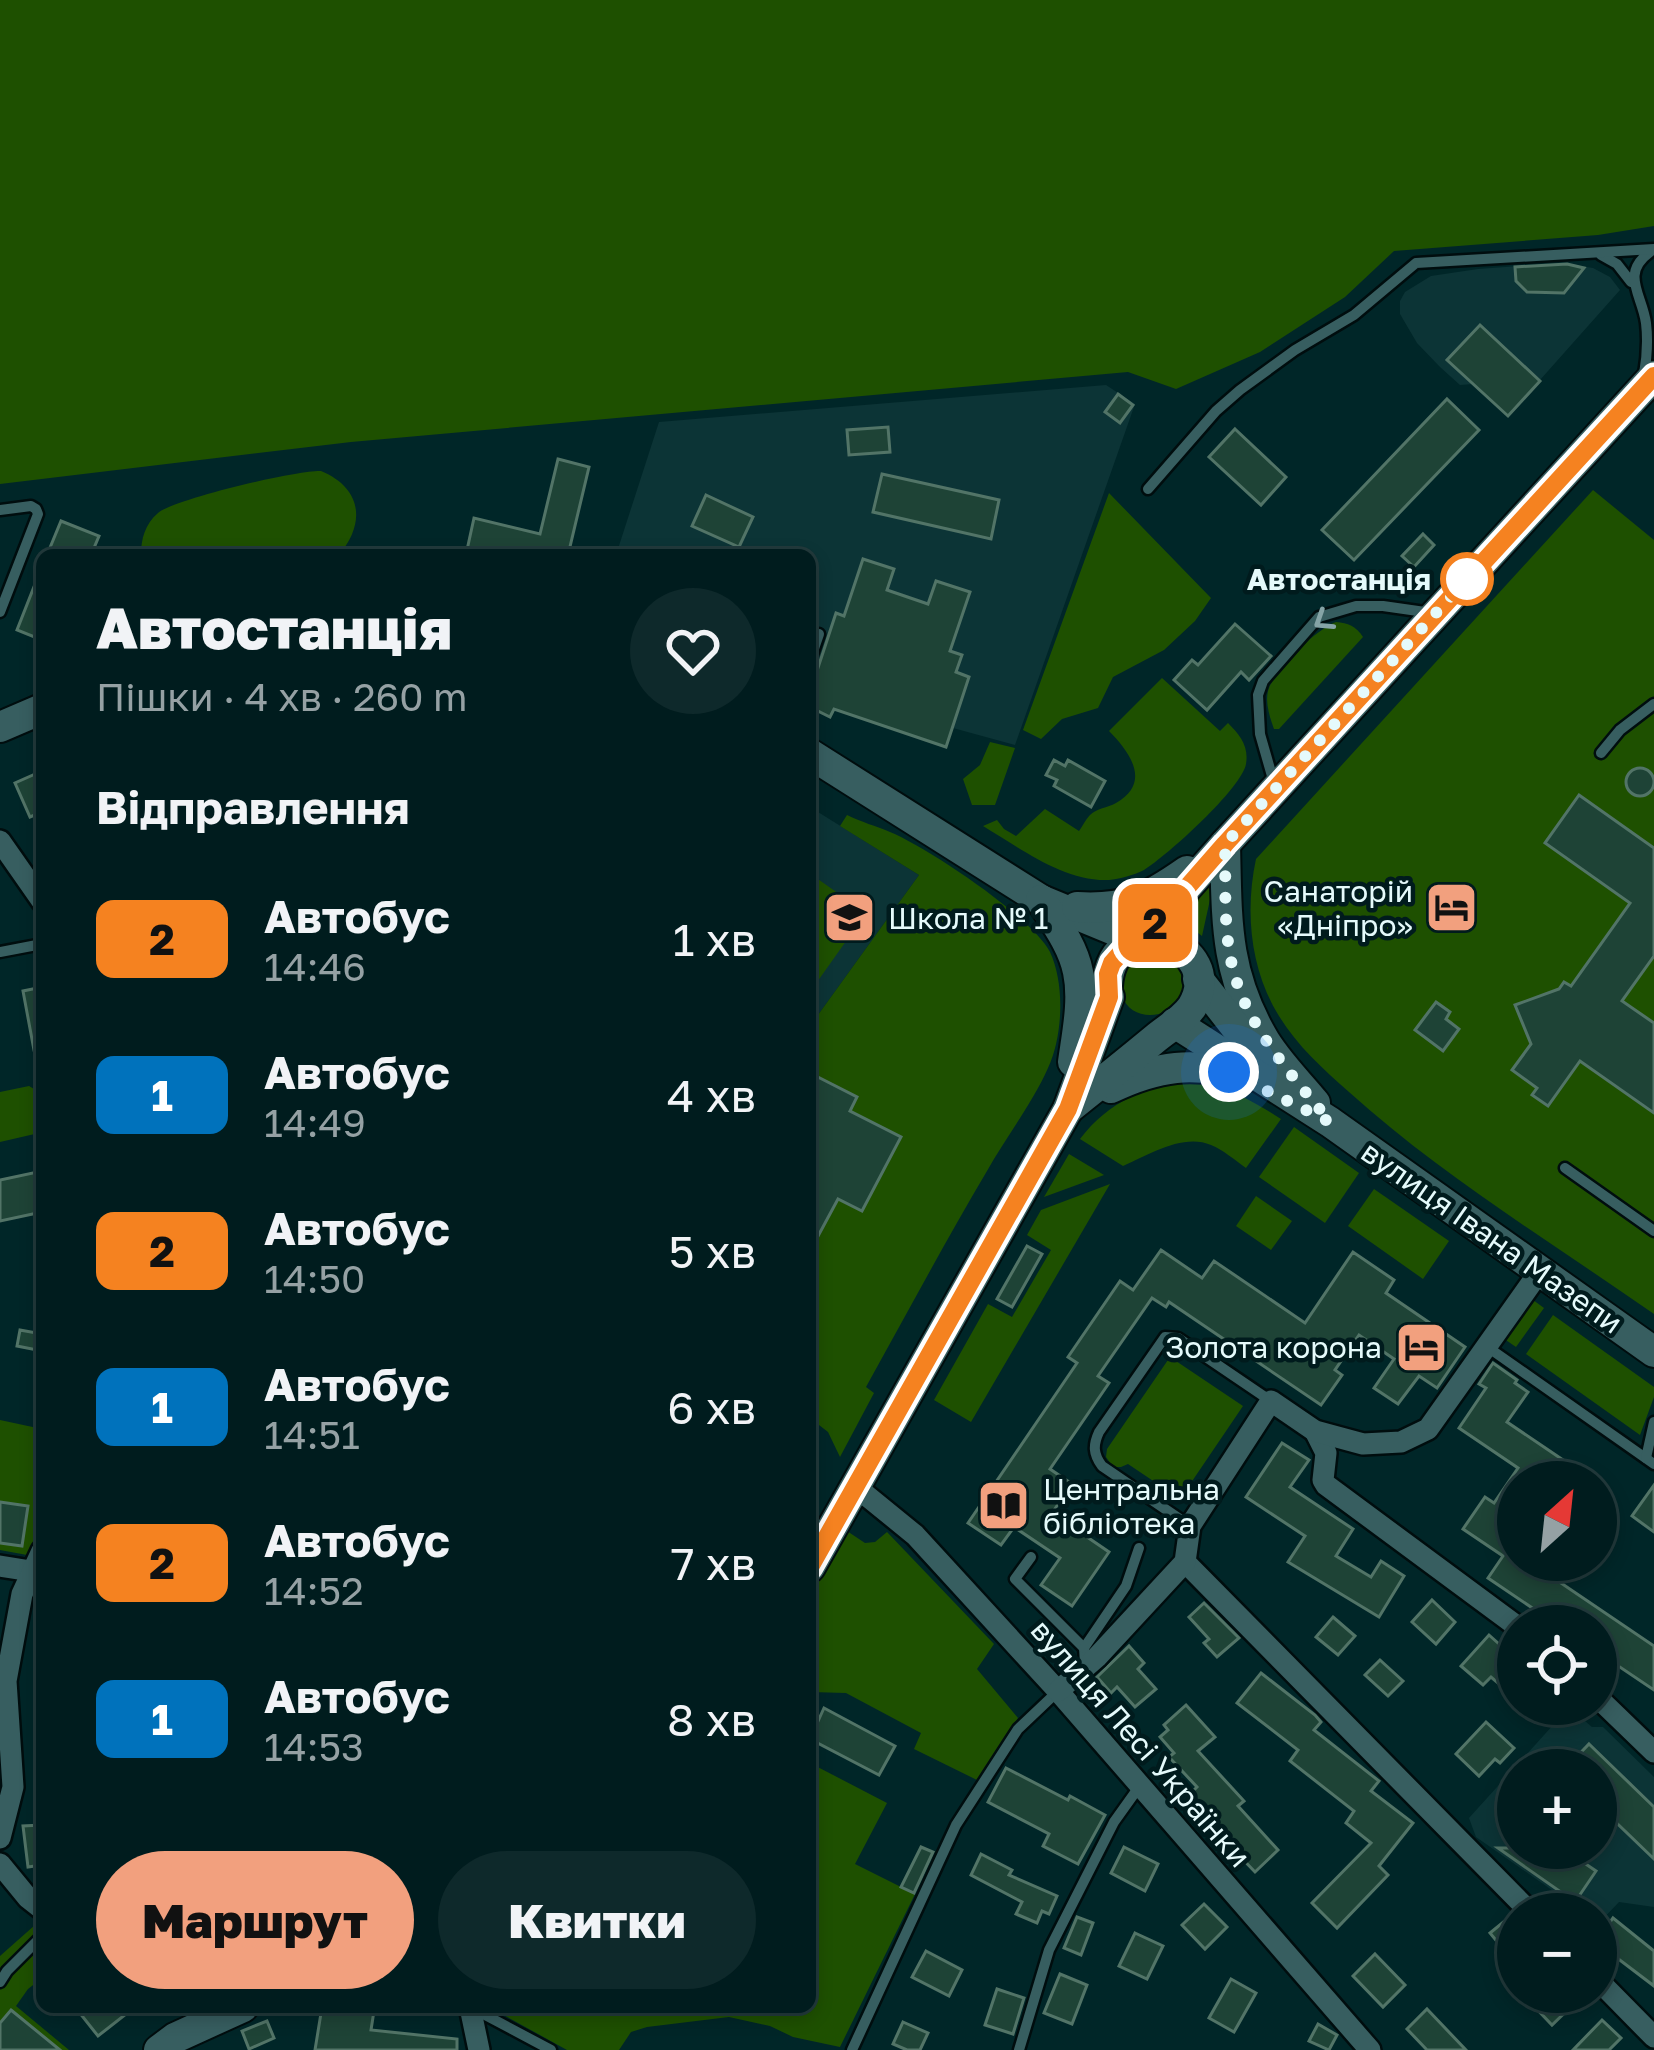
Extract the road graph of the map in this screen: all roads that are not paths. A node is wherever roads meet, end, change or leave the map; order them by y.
1 (1654, 249) edge
2 (1598, 253) junction
3 (1638, 295) junction
4 (1654, 308) edge
5 (1648, 382) edge
6 (1148, 489) dead end
7 (0, 510) edge
8 (0, 612) edge
9 (1436, 614) junction
10 (819, 634) dead end
11 (816, 643) edge
12 (1654, 704) edge
13 (36, 712) edge
14 (0, 727) edge
15 (1601, 752) dead end
16 (816, 758) edge
17 (1276, 788) junction
18 (0, 841) edge
19 (1225, 844) junction
20 (36, 893) edge
21 (1041, 900) junction
22 (1139, 940) junction
23 (36, 945) edge
24 (0, 952) edge
25 (1198, 976) junction
26 (1108, 991) junction
27 (1174, 1024) junction
28 (1068, 1109) junction
29 (1330, 1122) junction
30 (1564, 1168) dead end
31 (1654, 1232) edge
32 (1540, 1271) junction
33 (1486, 1346) junction
34 (1654, 1352) edge
35 (1271, 1401) junction
36 (1654, 1422) edge
37 (1315, 1431) junction
38 (1650, 1461) edge
39 (856, 1486) junction
40 (1190, 1526) junction
41 (1139, 1548) dead end
42 (816, 1556) edge
43 (1030, 1557) dead end
44 (36, 1561) edge
45 (1185, 1562) junction
46 (36, 1563) edge
47 (0, 1566) edge
48 (1497, 1611) edge
49 (1085, 1656) junction
50 (3, 1682) edge
51 (1058, 1691) junction
52 (1617, 1716) edge
53 (1654, 1751) edge
54 (1139, 1787) junction
55 (0, 1838) edge
56 (0, 1864) edge
57 (1511, 1893) edge
58 (36, 1904) edge
59 (36, 1942) edge
60 (0, 1982) edge
61 (1617, 1999) edge
62 (230, 2013) edge
63 (472, 2013) edge
64 (482, 2013) edge
65 (1654, 2037) edge
66 (160, 2050) edge
67 (479, 2050) edge
68 (550, 2050) edge
69 (852, 2050) edge
70 (1018, 2050) edge
71 (1370, 2050) edge

1 - 2 lane
1 - 3 lane
2 - 3 lane
2 - 6 lane
3 - 4 lane
3 - 5 lane
5 - 9 street
7 - 8 lane
9 - 17 street
9 -> 17 lane
10 - 11 lane
12 - 15 lane
13 - 14 street
16 - 21 street
17 - 19 street
18 - 20 street
19 - 21 street
19 - 22 street
19 - 25 street
19 - 29 street
21 - 22 street
21 - 26 street
21 - 28 street
22 - 25 street
22 - 26 street
23 - 24 lane
25 - 27 street
25 - 29 street
26 - 27 street
26 - 28 street
27 - 28 street
27 - 29 street
28 - 29 street
28 - 39 street
29 - 32 street, вулиця Івана Мазепи
30 - 31 lane
32 - 33 street
32 - 34 street, вулиця Івана Мазепи
33 - 37 street
33 - 38 lane
35 - 37 street
35 - 40 street
35 - 40 lane
36 - 38 lane
37 - 48 street
39 - 42 street
39 - 51 street, вулиця Лесі Українки
40 - 45 street
41 - 49 lane
43 - 49 lane
44 - 47 street
45 - 49 street
45 - 57 street
46 - 50 street
49 - 51 street
50 - 55 street
51 - 54 street, вулиця Лесі Українки
51 - 69 lane
52 - 53 street
54 - 70 lane
54 - 71 street, вулиця Лесі Українки
56 - 58 street
59 - 60 lane
61 - 65 street
62 - 66 street
63 - 67 street
64 - 68 lane

